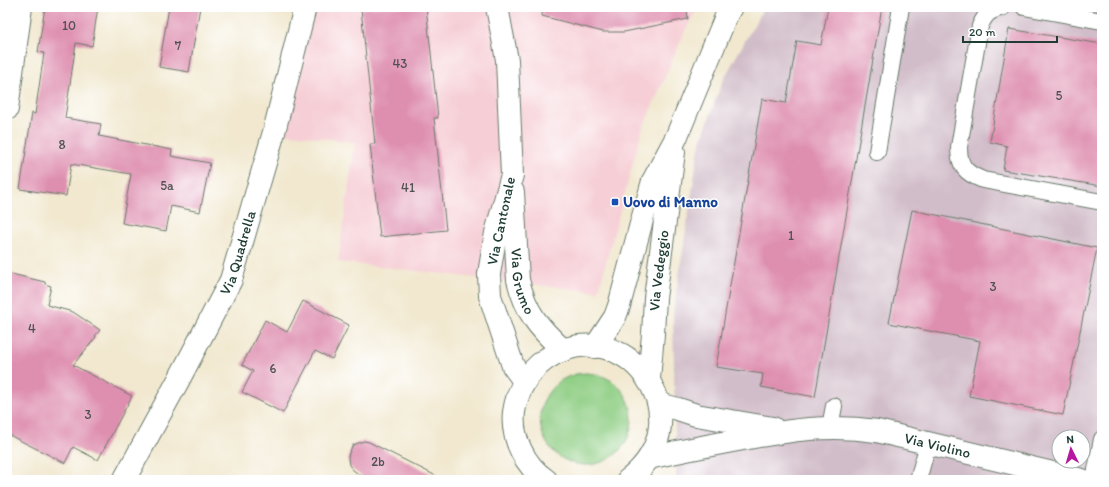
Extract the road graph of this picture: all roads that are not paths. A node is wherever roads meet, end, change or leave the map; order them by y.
1 (21, 7) edge
2 (305, 7) edge
3 (497, 7) edge
4 (732, 7) edge
5 (1003, 7) edge
6 (1024, 7) edge
7 (900, 10) edge
8 (1102, 21) edge
9 (7, 109) edge
10 (676, 138) junction
11 (877, 152) dead end
12 (512, 175) junction
13 (1102, 202) edge
14 (595, 347) junction
15 (563, 350) junction
16 (649, 379) junction
17 (524, 381) junction
18 (659, 404) junction
19 (790, 430) junction
20 (1102, 439) edge
21 (928, 444) junction
22 (649, 458) junction
23 (536, 476) edge
24 (124, 480) edge
25 (628, 480) edge
26 (918, 480) edge
27 (1082, 480) edge
28 (1094, 480) edge

1 - 9 main road
2 - 24 main road, Via Quadrella
3 - 12 main road, Via Cantonale
4 - 10 main road, Via Vedeggio
5 - 13 lane
6 - 8 lane
7 - 11 lane
10 - 14 main road, Via Vedeggio
10 - 16 main road, Via Vedeggio
12 - 15 main road, Via Grumo
12 - 17 main road, Via Cantonale
14 - 15 main road
14 - 16 main road
15 - 17 main road
16 - 18 main road
17 - 23 main road
18 - 19 main road
18 - 22 main road
19 - 21 main road, Via Violino
19 - 22 main road
20 - 28 lane
21 - 26 lane
21 - 27 main road, Via Violino
22 - 25 main road

